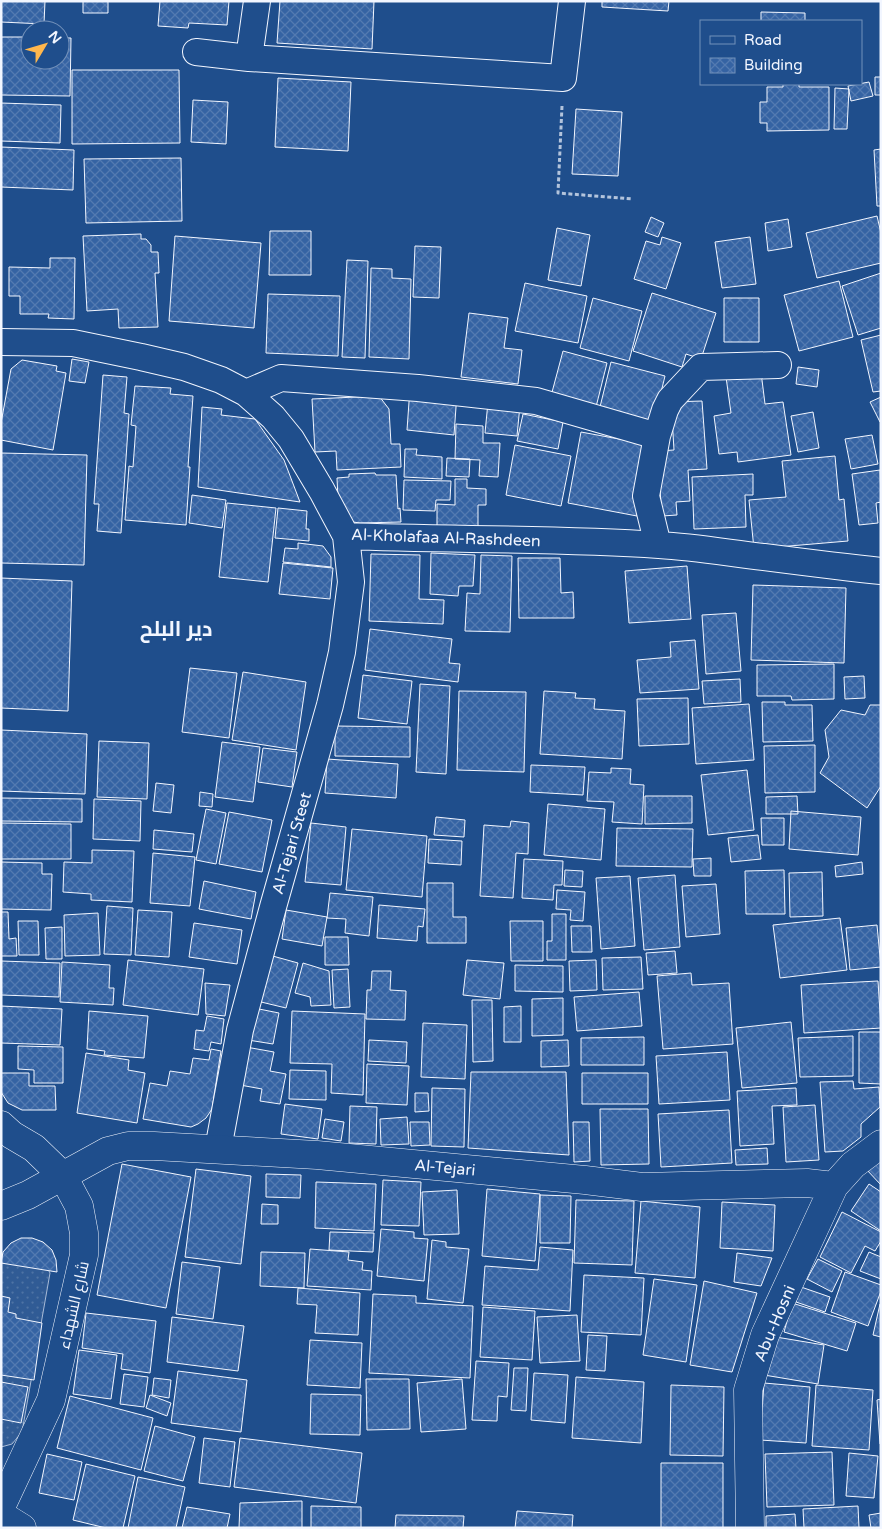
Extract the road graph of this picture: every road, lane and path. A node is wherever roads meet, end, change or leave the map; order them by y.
1 (257, 1) edge
2 (572, 1) edge
3 (196, 52) dead end
4 (249, 58) junction
5 (563, 78) junction
6 (634, 199) dead end
7 (1, 342) edge
8 (778, 364) dead end
9 (246, 393) junction
10 (657, 436) junction
11 (346, 536) junction
12 (658, 545) junction
13 (881, 571) edge
14 (1, 1125) edge
15 (881, 1144) edge
16 (218, 1149) junction
17 (63, 1176) junction
18 (834, 1186) junction
19 (1, 1206) edge
20 (1, 1506) edge
21 (1, 1515) edge
22 (22, 1528) edge
23 (750, 1528) edge

1 - 4 street
2 - 5 street
3 - 4 street
4 - 5 street
5 - 6 path
7 - 9 street, Al-Kholafaa Al-Rashdeen
8 - 10 street
9 - 10 street
9 - 11 street, Al-Kholafaa Al-Rashdeen
10 - 12 street
11 - 12 street, Al-Kholafaa Al-Rashdeen
11 - 16 street, Al-Tejari Steet
12 - 13 street, Al-Kholafaa Al-Rashdeen
14 - 17 street, شارع الشهداء
15 - 18 street, Abu-Hosni
16 - 17 street, Al-Tejari
16 - 18 street, Al-Tejari
17 - 19 street, Al-Tejari
17 - 20 street, شارع الشهداء
18 - 23 street, Abu-Hosni
21 - 22 street

